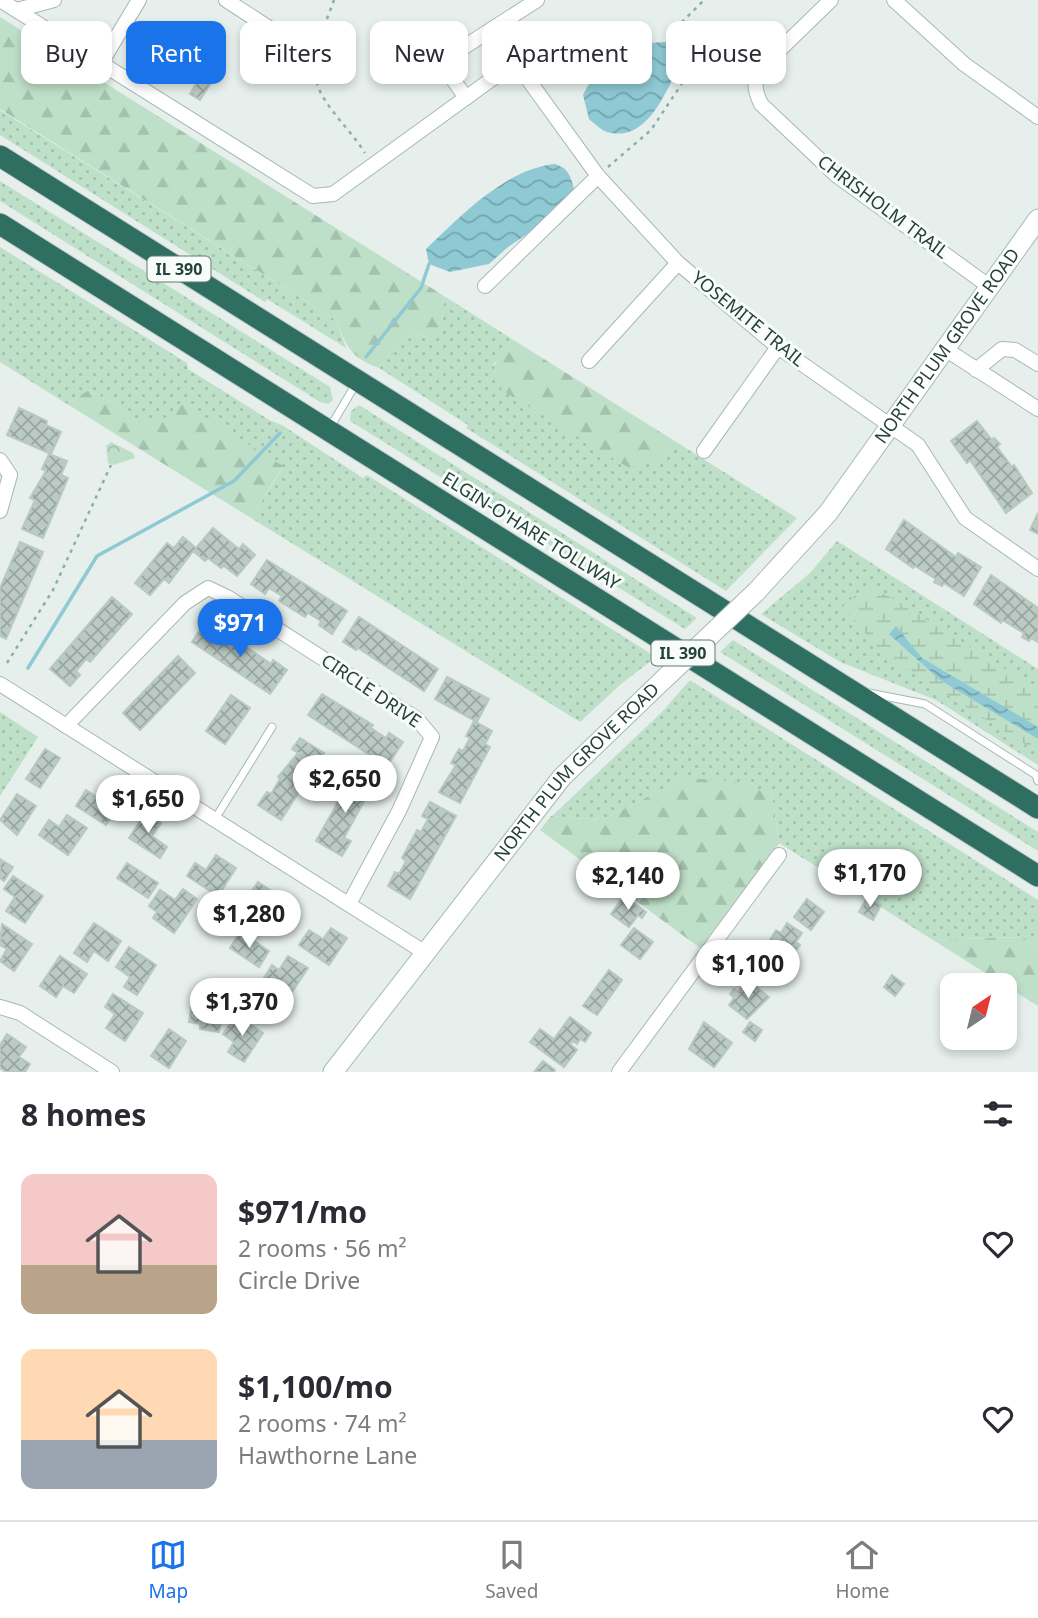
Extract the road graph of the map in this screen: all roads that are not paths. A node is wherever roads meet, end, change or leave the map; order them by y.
1 (0, 0) edge
2 (54, 0) edge
3 (139, 0) edge
4 (226, 0) edge
5 (537, 0) edge
6 (831, 0) edge
7 (894, 0) edge
8 (17, 10) junction
9 (35, 21) edge
10 (258, 21) edge
11 (507, 21) edge
12 (482, 38) edge
13 (112, 46) edge
14 (112, 69) edge
15 (485, 84) edge
16 (530, 84) edge
17 (466, 98) junction
18 (1038, 117) edge
19 (0, 156) edge
20 (598, 176) junction
21 (1038, 219) edge
22 (0, 224) edge
23 (678, 263) junction
24 (485, 286) dead end
25 (990, 287) junction
26 (778, 347) junction
27 (945, 349) junction
28 (589, 362) dead end
29 (1038, 364) edge
30 (976, 370) junction
31 (358, 382) junction
32 (1038, 409) edge
33 (891, 425) junction
34 (328, 430) junction
35 (705, 451) dead end
36 (0, 460) edge
37 (0, 511) edge
38 (1038, 569) edge
39 (0, 684) edge
40 (850, 690) junction
41 (66, 726) junction
42 (272, 727) dead end
43 (1038, 781) edge
44 (1038, 808) edge
45 (215, 819) junction
46 (779, 855) dead end
47 (1038, 876) edge
48 (349, 904) junction
49 (424, 952) junction
50 (0, 1007) edge
51 (622, 1068) edge
52 (112, 1072) edge
53 (333, 1072) edge
54 (638, 1072) edge

1 - 8 street
2 - 8 street
3 - 13 street
4 - 10 street
5 - 11 street
6 - 25 street, CHRISHOLM TRAIL
7 - 18 street
8 - 9 street
12 - 17 street
14 - 17 street
15 - 17 street
16 - 20 street, YOSEMITE TRAIL
19 - 31 highway, ELGIN-O'HARE TOLLWAY / IL 390
20 - 23 street, YOSEMITE TRAIL
20 - 24 street
21 - 25 street, NORTH PLUM GROVE ROAD
22 - 34 highway, ELGIN-O'HARE TOLLWAY / IL 390
23 - 26 street, YOSEMITE TRAIL
23 - 28 street
25 - 27 street, NORTH PLUM GROVE ROAD
26 - 33 street, YOSEMITE TRAIL
26 - 35 street
27 - 30 street
27 - 33 street, NORTH PLUM GROVE ROAD
29 - 30 street
30 - 32 street
31 - 34 lane
31 - 40 highway, ELGIN-O'HARE TOLLWAY / IL 390
33 - 38 street, YOSEMITE TRAIL
33 - 49 street, NORTH PLUM GROVE ROAD, bridge
34 - 47 highway, ELGIN-O'HARE TOLLWAY / IL 390
36 - 37 street
39 - 41 street
40 - 43 lane
40 - 44 highway, ELGIN-O'HARE TOLLWAY / IL 390
41 - 45 street
41 - 48 street, CIRCLE DRIVE
42 - 45 lane
45 - 48 street
46 - 51 street
48 - 49 street
49 - 53 street, NORTH PLUM GROVE ROAD
50 - 52 street
51 - 54 street

